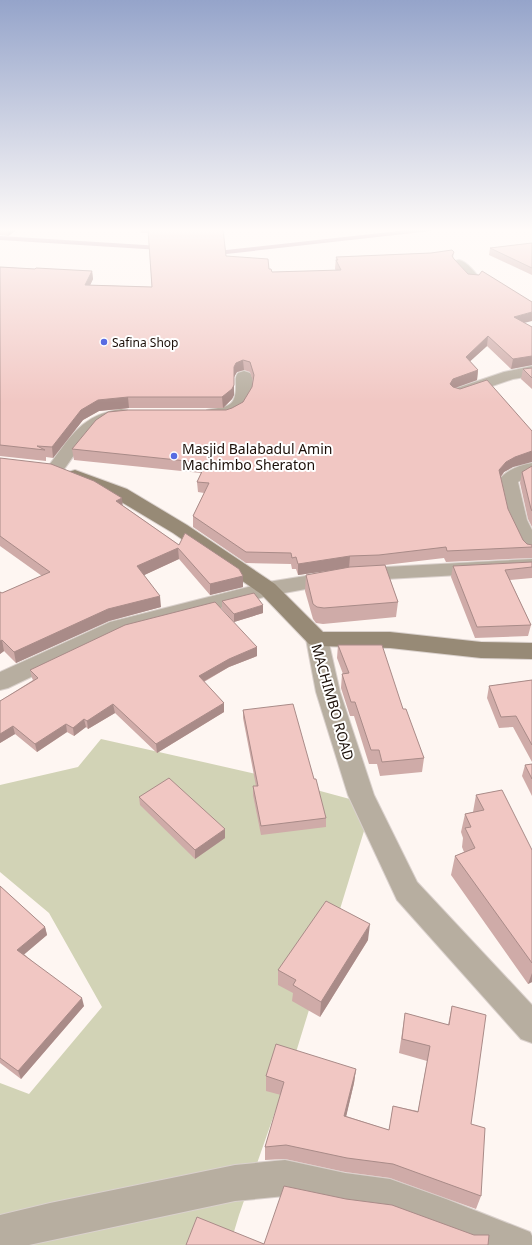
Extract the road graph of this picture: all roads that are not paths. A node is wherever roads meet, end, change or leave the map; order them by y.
1 (532, 371) edge
2 (244, 376) dead end
3 (458, 393) edge
4 (136, 414) edge
5 (199, 414) edge
6 (532, 468) edge
7 (532, 550) edge
8 (532, 565) edge
9 (268, 589) junction
10 (317, 639) junction
11 (532, 651) edge
12 (0, 682) edge
13 (532, 1028) edge
14 (0, 1234) edge
15 (517, 1245) edge

1 - 3 street
2 - 5 street
4 - 9 street, MACHIMBO ROAD
6 - 7 street
8 - 9 street
9 - 10 street, MACHIMBO ROAD
9 - 12 street
10 - 11 street
10 - 13 street, MACHIMBO ROAD
14 - 15 street

